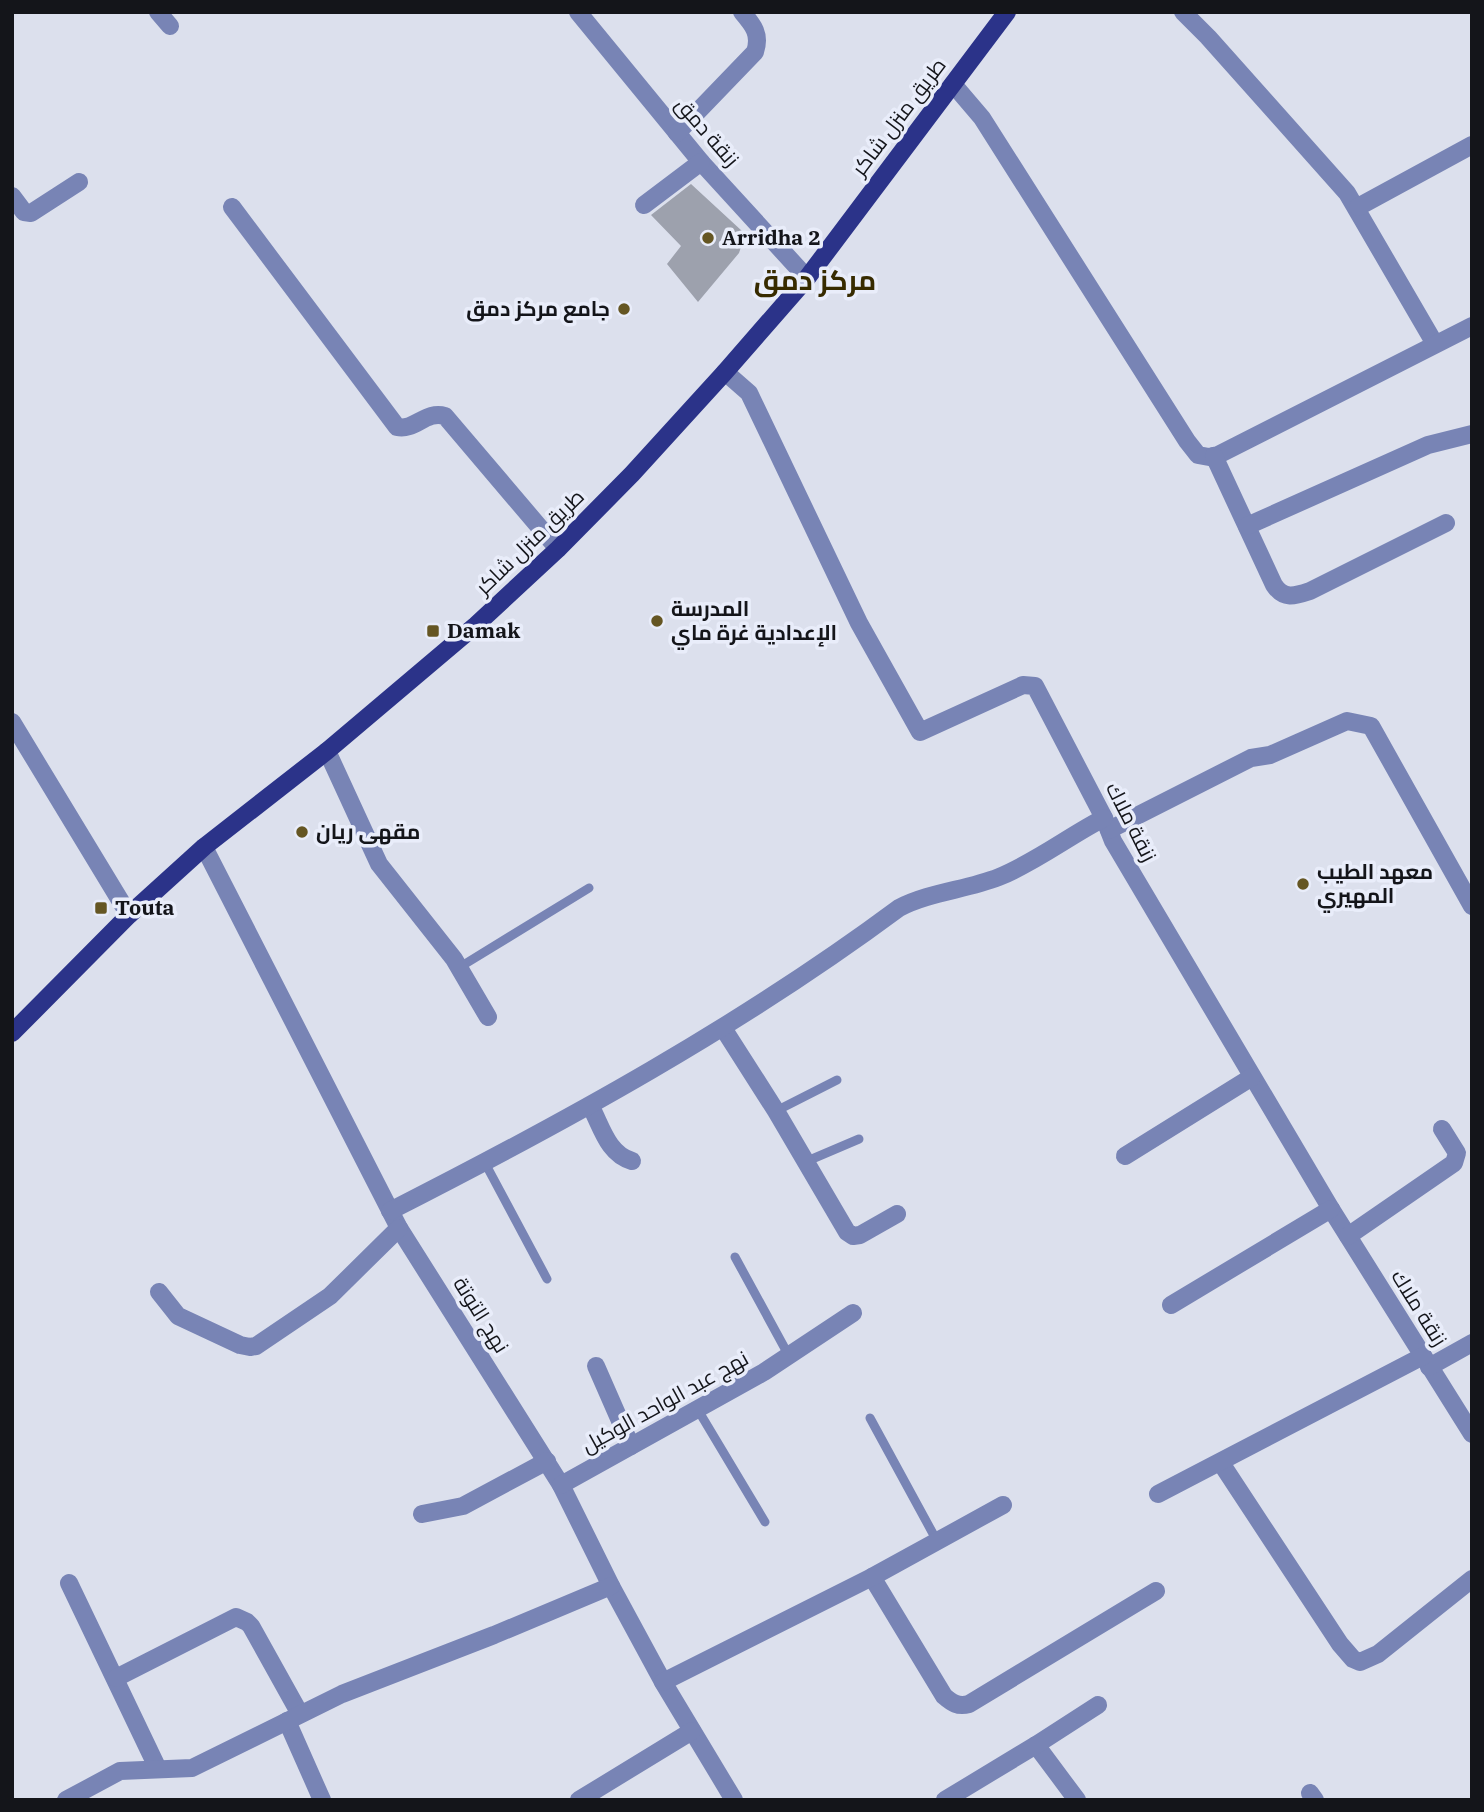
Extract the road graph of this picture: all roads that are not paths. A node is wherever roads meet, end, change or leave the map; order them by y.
1 (578, 12) edge
2 (742, 12) edge
3 (1007, 12) edge
4 (1183, 12) edge
5 (953, 84) junction
6 (677, 133) junction
7 (1472, 145) edge
8 (701, 162) junction
9 (79, 182) dead end
10 (12, 195) edge
11 (644, 205) dead end
12 (232, 207) dead end
13 (1358, 207) junction
14 (807, 278) junction
15 (1472, 326) edge
16 (1435, 344) junction
17 (726, 372) junction
18 (1472, 434) edge
19 (1214, 456) junction
20 (1446, 523) dead end
21 (1247, 526) junction
22 (558, 549) junction
23 (12, 722) edge
24 (327, 751) junction
25 (1107, 824) junction
26 (204, 848) junction
27 (589, 888) dead end
28 (1472, 906) edge
29 (129, 915) junction
30 (460, 967) junction
31 (488, 1017) dead end
32 (723, 1028) junction
33 (12, 1034) edge
34 (1252, 1077) junction
35 (837, 1080) dead end
36 (590, 1107) junction
37 (776, 1111) junction
38 (1442, 1129) dead end
39 (859, 1139) dead end
40 (1125, 1156) dead end
41 (632, 1161) dead end
42 (805, 1161) junction
43 (485, 1163) junction
44 (1331, 1209) junction
45 (390, 1211) junction
46 (897, 1214) dead end
47 (399, 1228) junction
48 (1348, 1236) junction
49 (735, 1256) dead end
50 (547, 1279) dead end
51 (159, 1292) dead end
52 (1171, 1305) dead end
53 (853, 1313) dead end
54 (1472, 1343) edge
55 (789, 1356) junction
56 (1426, 1362) junction
57 (596, 1366) dead end
58 (698, 1410) junction
59 (870, 1418) dead end
60 (1472, 1434) edge
61 (631, 1446) junction
62 (547, 1461) junction
63 (1221, 1463) junction
64 (561, 1485) junction
65 (1158, 1494) dead end
66 (1003, 1505) dead end
67 (422, 1514) dead end
68 (765, 1522) dead end
69 (937, 1541) junction
70 (872, 1577) junction
71 (1472, 1580) edge
72 (69, 1583) dead end
73 (611, 1586) junction
74 (1156, 1591) dead end
75 (116, 1678) junction
76 (663, 1682) junction
77 (1098, 1705) dead end
78 (294, 1717) junction
79 (692, 1731) junction
80 (1036, 1745) junction
81 (158, 1769) junction
82 (65, 1800) edge
83 (322, 1800) edge
84 (579, 1800) edge
85 (734, 1800) edge
86 (945, 1800) edge
87 (1077, 1800) edge

1 - 6 street, زنقة دمق
2 - 6 street
3 - 5 main road, طريق منزل شاكر
4 - 13 street
5 - 14 main road, طريق منزل شاكر
5 - 19 street
6 - 8 street, زنقة دمق
7 - 13 street
8 - 11 street
8 - 14 street, زنقة دمق
9 - 10 street
12 - 22 street
13 - 16 street
14 - 17 main road, طريق منزل شاكر
15 - 16 street
16 - 19 street
17 - 22 main road, طريق منزل شاكر
17 - 25 street, زنقة ملاك
18 - 21 street
19 - 21 street
20 - 21 street
22 - 24 main road, طريق منزل شاكر
23 - 29 street
24 - 26 main road, طريق منزل شاكر
24 - 30 street
25 - 28 street
25 - 32 street
25 - 34 street, زنقة ملاك
26 - 29 main road, طريق منزل شاكر
26 - 45 street, نهج التوتة
27 - 30 lane
29 - 33 main road, طريق منزل شاكر
30 - 31 street
32 - 36 street
32 - 37 street
34 - 40 street
34 - 44 street, زنقة ملاك
35 - 37 lane
36 - 41 street
36 - 43 street
37 - 42 street
38 - 48 street
39 - 42 lane
42 - 46 street
43 - 45 street
43 - 50 lane
44 - 48 street, زنقة ملاك
44 - 52 street
45 - 47 street, نهج التوتة
47 - 51 street
47 - 62 street, نهج التوتة
48 - 56 street, زنقة ملاك
49 - 55 lane
53 - 55 street, نهج عبد الواحد الوكيل
54 - 56 street
55 - 58 street, نهج عبد الواحد الوكيل
56 - 60 street, زنقة ملاك
56 - 63 street
57 - 61 street
58 - 61 street, نهج عبد الواحد الوكيل
58 - 68 lane
59 - 69 lane
61 - 64 street, نهج عبد الواحد الوكيل
62 - 64 street, نهج التوتة
62 - 67 street
63 - 65 street
63 - 71 street
64 - 73 street, نهج التوتة
66 - 69 street
69 - 70 street
70 - 74 street
70 - 76 street
72 - 75 street
73 - 76 street, نهج التوتة
73 - 78 street
75 - 78 street
75 - 81 street
76 - 79 street, نهج التوتة
77 - 80 street
78 - 81 street
78 - 83 street
79 - 84 street
79 - 85 street, نهج التوتة
80 - 86 street
80 - 87 street
81 - 82 street

